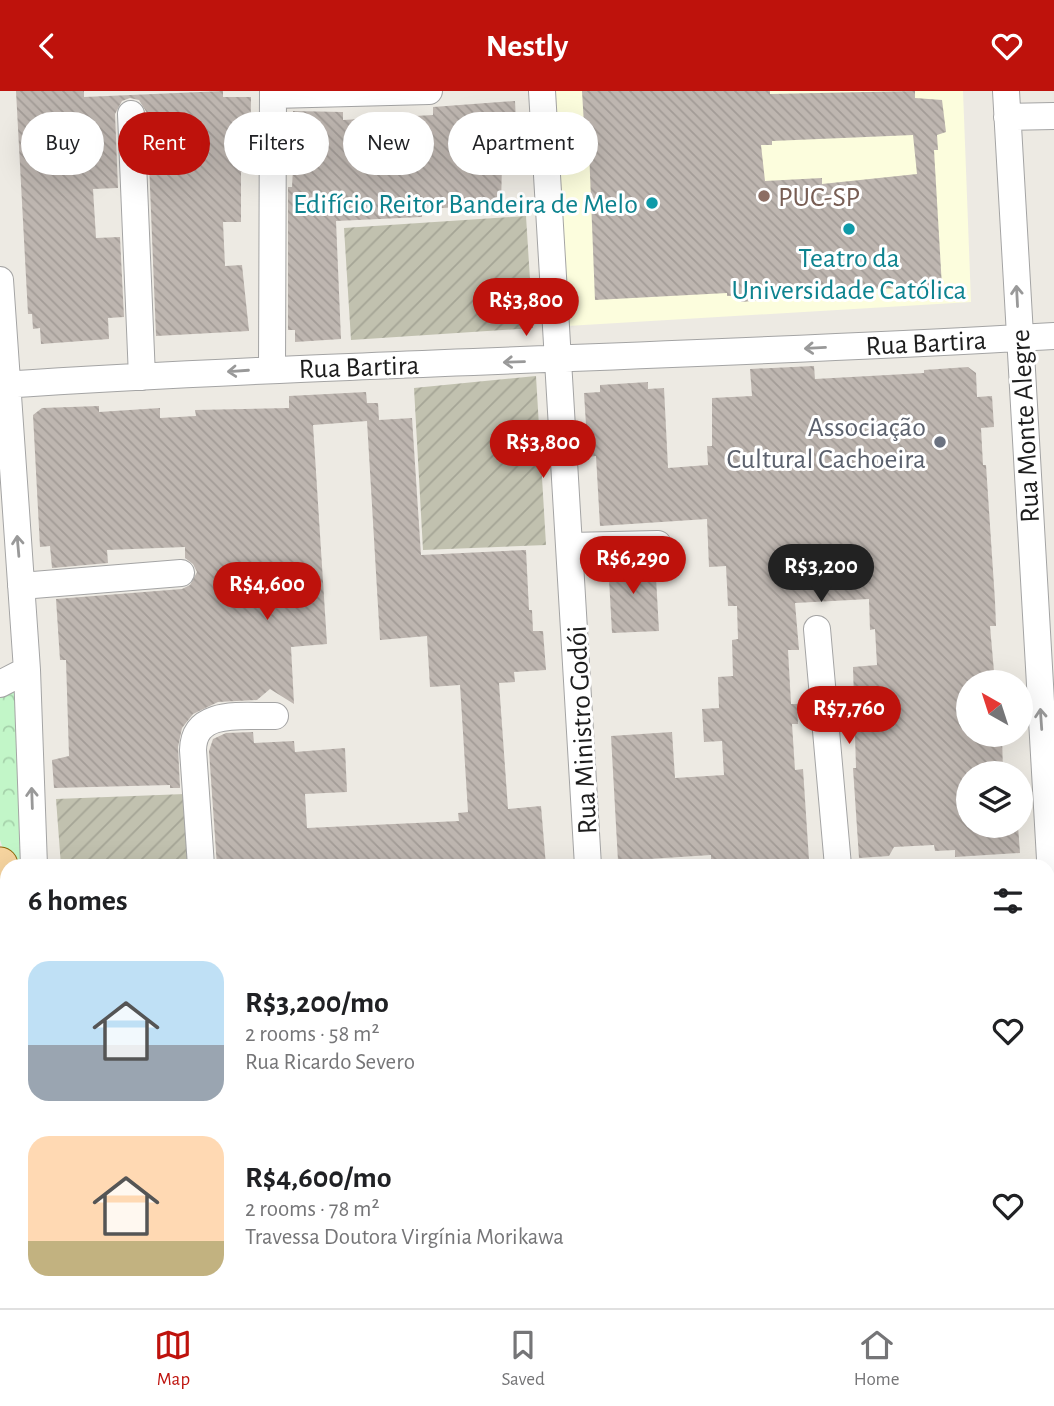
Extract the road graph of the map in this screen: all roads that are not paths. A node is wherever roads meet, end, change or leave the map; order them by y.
1 (429, 91) edge
2 (541, 91) edge
3 (273, 93) edge
4 (1006, 104) edge
5 (1054, 116) edge
6 (134, 175) edge
7 (0, 280) edge
8 (1054, 336) edge
9 (1020, 338) junction
10 (560, 360) junction
11 (272, 369) junction
12 (142, 377) junction
13 (3, 385) edge
14 (658, 544) dead end
15 (570, 546) junction
16 (181, 573) dead end
17 (21, 586) junction
18 (817, 629) dead end
19 (27, 670) junction
20 (0, 684) edge
21 (275, 716) dead end
22 (34, 859) edge
23 (201, 859) edge
24 (588, 859) edge
25 (837, 859) edge
26 (1050, 859) edge

1 - 3 street
2 - 10 street, Rua Ministro Godói
3 - 11 street
4 - 5 street
9 -> 4 street, Rua Monte Alegre
6 - 12 street
7 - 13 street
8 - 9 street, Rua Bartira
9 -> 10 street, Rua Bartira
26 -> 9 street, Rua Monte Alegre
10 -> 11 street, Rua Bartira
10 - 15 street, Rua Ministro Godói
11 -> 12 street, Rua Bartira
12 - 13 street, Rua Bartira
17 -> 13 street
14 - 15 street
15 - 24 street, Rua Ministro Godói
16 - 17 street
17 - 19 street
18 - 25 street
19 - 20 street
22 -> 19 street
21 - 23 street

